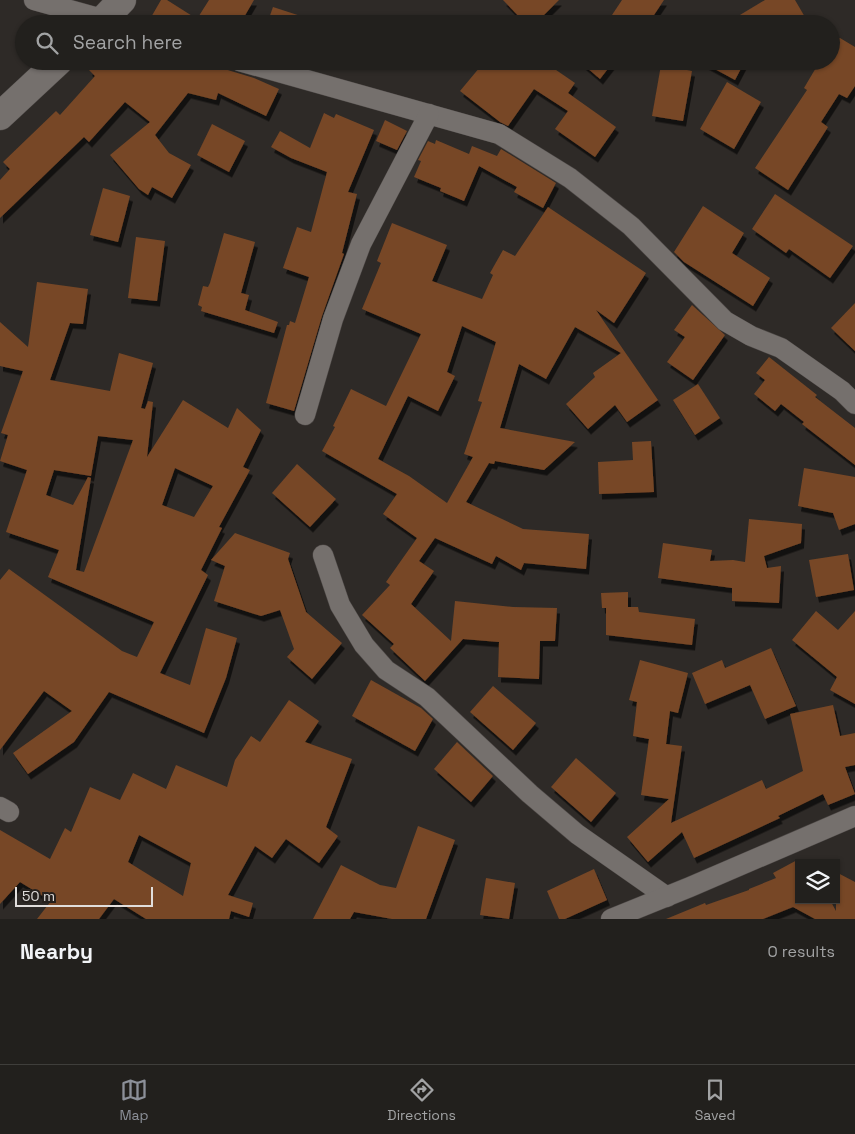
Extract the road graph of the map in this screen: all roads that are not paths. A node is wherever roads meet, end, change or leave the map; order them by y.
1 (34, 0) edge
2 (103, 15) edge
3 (49, 70) edge
4 (271, 70) edge
5 (429, 114) junction
6 (0, 116) edge
7 (855, 404) edge
8 (305, 415) dead end
9 (323, 555) dead end
10 (855, 816) edge
11 (667, 897) junction
12 (611, 919) edge

1 - 2 street
3 - 6 street
4 - 5 street
5 - 7 street
5 - 8 street
9 - 11 street
10 - 11 street
11 - 12 street

